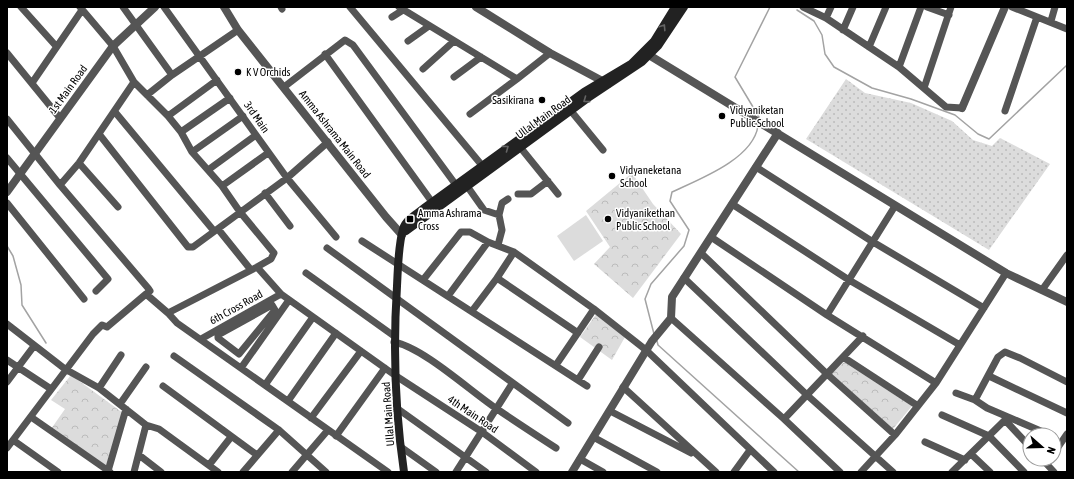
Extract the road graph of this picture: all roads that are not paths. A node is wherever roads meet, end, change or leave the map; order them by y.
1 (21, 7) edge
2 (123, 7) edge
3 (155, 7) edge
4 (164, 7) edge
5 (224, 7) edge
6 (350, 7) edge
7 (476, 7) edge
8 (676, 7) edge
9 (684, 7) edge
10 (803, 7) edge
11 (832, 7) edge
12 (853, 7) edge
13 (886, 7) edge
14 (921, 7) edge
15 (927, 7) edge
16 (951, 7) edge
17 (1005, 7) edge
18 (1012, 7) edge
19 (1055, 7) edge
20 (81, 8) edge
21 (401, 8) edge
22 (948, 15) junction
23 (392, 17) dead end
24 (1038, 17) junction
25 (826, 18) junction
26 (1051, 21) junction
27 (136, 25) junction
28 (429, 26) junction
29 (1067, 29) edge
30 (238, 30) junction
31 (843, 30) junction
32 (408, 41) dead end
33 (454, 41) junction
34 (56, 46) junction
35 (113, 46) junction
36 (869, 47) junction
37 (7, 53) edge
38 (550, 53) junction
39 (325, 54) junction
40 (647, 54) junction
41 (200, 57) junction
42 (481, 57) junction
43 (899, 67) junction
44 (423, 69) dead end
45 (172, 75) junction
46 (454, 77) dead end
47 (516, 79) junction
48 (217, 80) junction
49 (134, 82) junction
50 (605, 82) junction
51 (32, 83) junction
52 (284, 87) junction
53 (924, 88) junction
54 (147, 96) junction
55 (230, 98) junction
56 (962, 108) joint
57 (571, 111) junction
58 (1004, 111) dead end
59 (114, 112) junction
60 (470, 114) dead end
61 (168, 116) junction
62 (243, 116) junction
63 (60, 118) junction
64 (7, 119) edge
65 (181, 132) junction
66 (778, 133) junction
67 (99, 134) junction
68 (256, 135) junction
69 (328, 142) junction
70 (520, 147) junction
71 (603, 150) dead end
72 (192, 152) junction
73 (268, 153) junction
74 (35, 154) junction
75 (7, 158) edge
76 (79, 163) junction
77 (756, 167) junction
78 (484, 168) junction
79 (208, 170) junction
80 (20, 174) junction
81 (287, 178) junction
82 (548, 181) junction
83 (60, 185) junction
84 (456, 185) junction
85 (222, 186) junction
86 (467, 186) junction
87 (7, 192) edge
88 (266, 193) junction
89 (518, 194) dead end
90 (558, 194) dead end
91 (508, 199) dead end
92 (432, 202) junction
93 (7, 203) edge
94 (732, 204) junction
95 (895, 206) junction
96 (118, 207) dead end
97 (240, 212) junction
98 (499, 215) junction
99 (290, 226) dead end
100 (216, 230) junction
101 (402, 234) junction
102 (336, 237) dead end
103 (711, 237) junction
104 (362, 241) dead end
105 (488, 242) junction
106 (873, 242) junction
107 (498, 245) junction
108 (328, 248) dead end
109 (514, 252) junction
110 (701, 253) junction
111 (1067, 255) edge
112 (398, 264) junction
113 (254, 268) junction
114 (306, 273) dead end
115 (1006, 273) junction
116 (497, 278) junction
117 (684, 278) junction
118 (423, 280) junction
119 (849, 280) junction
120 (1042, 290) junction
121 (96, 291) dead end
122 (146, 294) junction
123 (281, 294) junction
124 (448, 296) junction
125 (84, 299) dead end
126 (396, 299) junction
127 (289, 300) junction
128 (1067, 302) edge
129 (984, 308) junction
130 (594, 309) junction
131 (472, 311) junction
132 (168, 313) junction
133 (828, 315) junction
134 (314, 317) junction
135 (671, 318) junction
136 (7, 324) edge
137 (336, 333) junction
138 (578, 333) junction
139 (863, 336) junction
140 (201, 339) junction
141 (394, 339) junction
142 (960, 345) junction
143 (34, 346) junction
144 (228, 347) junction
145 (598, 347) dead end
146 (646, 350) junction
147 (360, 351) junction
148 (222, 354) junction
149 (121, 355) dead end
150 (174, 356) dead end
151 (843, 357) junction
152 (7, 360) edge
153 (556, 365) junction
154 (146, 367) dead end
155 (18, 368) junction
156 (241, 368) junction
157 (385, 368) junction
158 (65, 369) junction
159 (827, 374) junction
160 (396, 376) junction
161 (989, 376) junction
162 (578, 380) junction
163 (7, 382) edge
164 (1067, 382) edge
165 (936, 383) junction
166 (512, 384) junction
167 (265, 385) junction
168 (163, 386) dead end
169 (587, 386) dead end
170 (623, 387) junction
171 (99, 388) junction
172 (51, 389) junction
173 (956, 393) dead end
174 (807, 395) junction
175 (974, 400) junction
176 (288, 401) junction
177 (918, 406) junction
178 (123, 407) junction
179 (398, 409) junction
180 (496, 409) junction
181 (610, 411) junction
182 (1067, 414) edge
183 (942, 415) dead end
184 (31, 416) junction
185 (311, 418) junction
186 (784, 419) junction
187 (568, 423) dead end
188 (146, 425) junction
189 (1031, 427) edge
190 (280, 430) junction
191 (328, 430) junction
192 (482, 432) junction
193 (895, 435) junction
194 (336, 436) junction
195 (989, 436) junction
196 (231, 437) junction
197 (595, 438) junction
198 (1022, 438) edge
199 (14, 440) junction
200 (925, 442) dead end
201 (401, 447) junction
202 (7, 448) edge
203 (556, 448) dead end
204 (750, 450) junction
205 (971, 454) junction
206 (139, 455) junction
207 (257, 455) junction
208 (307, 455) junction
209 (876, 456) junction
210 (466, 458) junction
211 (700, 458) junction
212 (580, 459) junction
213 (965, 460) junction
214 (209, 465) junction
215 (109, 471) edge
216 (955, 471) edge
217 (58, 472) edge
218 (134, 472) edge
219 (161, 472) edge
220 (218, 472) edge
221 (243, 472) edge
222 (292, 472) edge
223 (326, 472) edge
224 (388, 472) edge
225 (404, 472) edge
226 (436, 472) edge
227 (456, 472) edge
228 (486, 472) edge
229 (536, 472) edge
230 (572, 472) edge
231 (603, 472) edge
232 (657, 472) edge
233 (716, 472) edge
234 (734, 472) edge
235 (774, 472) edge
236 (840, 472) edge
237 (861, 472) edge
238 (893, 472) edge
239 (990, 472) edge
240 (1024, 472) edge

1 - 34 street
2 - 27 street
3 - 27 street, 1st Main Road
4 - 41 street, 3rd Main
5 - 30 street, Amma Ashrama Main Road
6 - 78 street
7 - 38 street
40 -> 8 main road, Ullal Main Road
9 - 40 main road, Ullal Main Road
10 - 25 street
11 - 25 street
12 - 31 street
13 - 36 street
14 - 43 street
15 - 22 street
16 - 22 street
17 - 56 street
18 - 24 street
19 - 26 street
20 - 34 street
20 - 35 street
21 - 23 street
21 - 28 street
22 - 53 street
24 - 26 street
24 - 58 street
25 - 31 street
26 - 29 street
27 - 35 street, 1st Main Road
27 - 45 street
28 - 32 street
28 - 33 street
30 - 41 street
30 - 52 street, Amma Ashrama Main Road
31 - 36 street
33 - 42 street
33 - 44 street
34 - 51 street
35 - 49 street
35 - 63 street, 1st Main Road
36 - 43 street
37 - 51 street
38 - 47 street
38 - 50 street
39 - 52 street
39 - 84 street
39 - 92 street
40 - 50 main road, Ullal Main Road
40 - 66 street
41 - 45 street
41 - 48 street, 3rd Main
42 - 46 street
42 - 47 street
43 - 53 street
45 - 54 street
47 - 60 street
48 - 55 street, 3rd Main
48 - 61 street
49 - 54 street
49 - 59 street
50 -> 57 main road, Ullal Main Road
78 -> 50 main road, Ullal Main Road
51 - 63 street
52 - 69 street, Amma Ashrama Main Road
53 - 56 street
54 - 61 street
55 - 62 street, 3rd Main
55 - 65 street
57 - 70 main road, Ullal Main Road
57 - 71 street
59 - 67 street
59 - 100 street, 4th Main Road
61 - 65 street
62 - 68 street, 3rd Main
62 - 72 street
63 - 74 street, 1st Main Road
64 - 74 street
65 - 72 street
66 - 77 street
66 - 95 street
67 - 76 street
67 - 100 street
68 - 73 street, 3rd Main
68 - 79 street
69 - 81 street
69 - 101 street, Amma Ashrama Main Road
70 - 78 main road, Ullal Main Road
70 - 82 street
72 - 79 street
73 - 81 street, 3rd Main
73 - 85 street
74 - 80 street, 1st Main Road
74 - 83 street
75 - 80 street
76 - 83 street
76 - 96 street
77 - 94 street
77 - 106 street
78 - 84 main road, Ullal Main Road
78 - 86 main road, Ullal Main Road
79 - 85 street
80 - 87 street, 1st Main Road
80 - 121 street
81 - 88 street
81 - 102 street, 3rd Main
82 - 89 street
82 - 90 street
83 - 122 street
84 - 92 main road, Ullal Main Road
85 - 97 street
86 - 98 street
86 - 101 main road, Ullal Main Road
88 - 97 street
88 - 99 street
91 - 98 street
92 - 101 main road, Ullal Main Road
93 - 125 street
94 - 103 street
94 - 119 street
95 - 106 street
95 - 115 street
97 - 100 street
97 - 113 street
98 - 107 street
100 - 113 street, 4th Main Road
101 - 112 main road, Ullal Main Road
103 - 110 street
103 - 133 street
104 - 112 street
105 - 107 street
105 - 118 street
105 - 124 street
106 - 119 street
106 - 129 street
107 - 109 street
108 - 126 street
109 - 116 street
109 - 130 street
110 - 117 street
110 - 159 street
111 - 120 street
112 - 118 street
112 - 126 main road, Ullal Main Road
113 - 123 street, 4th Main Road
113 - 132 street
114 - 141 street
115 - 120 street
115 - 129 street
116 - 131 street
116 - 138 street
117 - 135 street
117 - 174 street
118 - 124 street
119 - 133 street
119 - 142 street
120 - 128 street
122 - 132 street
122 - 158 street
123 - 127 street, 4th Main Road
123 - 140 street, 6th Cross Road
124 - 131 street
126 - 141 main road, Ullal Main Road
126 - 166 street
127 - 134 street, 4th Main Road
127 - 156 street
129 - 142 street
130 - 138 street
130 - 146 street
131 - 153 street
132 - 140 street
133 - 139 street
134 - 137 street, 4th Main Road
134 - 167 street
135 - 146 street
135 - 186 street
136 - 143 street
137 - 147 street, 4th Main Road
137 - 176 street
138 - 153 street
139 - 151 street
139 - 165 street
140 - 148 street
141 - 160 main road, Ullal Main Road
141 - 180 street
142 - 165 street
143 - 155 street
143 - 158 street
144 - 144 street
144 - 148 street
145 - 162 street
146 - 170 street
146 - 204 street
147 - 157 street, 4th Main Road
147 - 185 street
148 - 156 street
149 - 171 street
150 - 190 street
151 - 159 street
151 - 177 street
152 - 155 street
153 - 162 street
154 - 178 street
155 - 163 street
155 - 172 street
156 - 167 street
157 - 160 street, 4th Main Road
157 - 194 street
158 - 171 street
158 - 172 street
159 - 174 street
159 - 193 street
160 - 179 main road, Ullal Main Road
160 - 192 street, 4th Main Road
161 - 164 street
161 - 175 street
161 - 182 street
162 - 169 street
165 - 177 street
166 - 180 street
166 - 187 street
167 - 176 street
168 - 196 street
170 - 181 street
170 - 211 street
171 - 178 street
172 - 184 street
173 - 175 street
174 - 186 street
174 - 209 street
175 - 189 street
176 - 185 street
177 - 193 street
178 - 188 street
178 - 215 street
179 - 201 main road, Ullal Main Road
179 - 210 street
180 - 192 street
180 - 203 street
181 - 197 street
181 - 211 street
183 - 195 street
184 - 199 street
184 - 215 street
185 - 191 street
186 - 236 street
188 - 206 street
188 - 214 street
190 - 207 street
190 - 208 street
191 - 194 street
191 - 208 street
192 - 210 street
192 - 229 street, 4th Main Road
193 - 209 street
194 - 224 street
195 - 198 street
195 - 205 street
195 - 240 street
196 - 207 street
196 - 214 street
197 - 212 street
197 - 232 street
199 - 202 street
199 - 217 street
200 - 213 street
201 - 225 main road, Ullal Main Road
201 - 226 street
204 - 234 street
204 - 235 street
205 - 213 street
205 - 239 street
206 - 218 street
206 - 219 street
207 - 221 street
208 - 222 street
208 - 223 street
209 - 237 street
209 - 238 street
210 - 227 street
210 - 228 street
211 - 233 street
212 - 230 street
212 - 231 street
213 - 216 street
214 - 220 street

